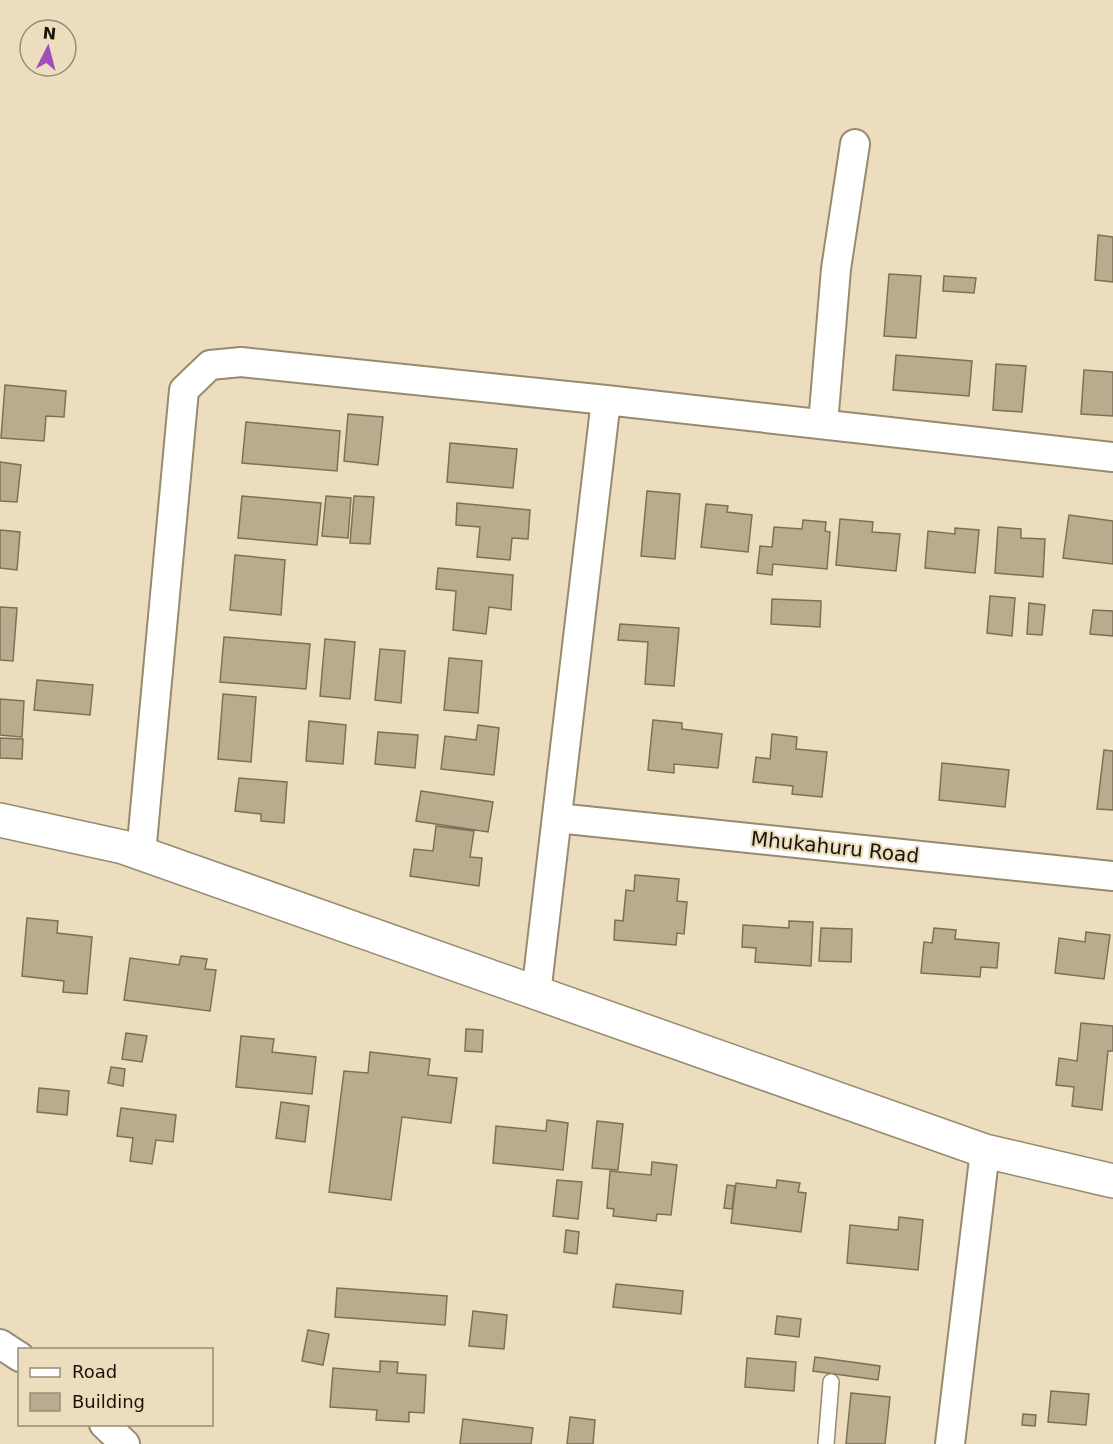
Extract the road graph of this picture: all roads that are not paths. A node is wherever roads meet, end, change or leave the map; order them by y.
1 (855, 144) dead end
2 (606, 400) junction
3 (823, 424) junction
4 (1113, 457) edge
5 (558, 818) junction
6 (0, 820) edge
7 (141, 854) junction
8 (1113, 876) edge
9 (536, 994) junction
10 (985, 1151) junction
11 (1113, 1181) edge
12 (0, 1344) edge
13 (18, 1356) edge
14 (831, 1382) dead end
15 (105, 1426) edge
16 (124, 1444) edge
17 (826, 1444) edge
18 (950, 1444) edge

1 - 3 street
2 - 3 street
2 - 5 street
2 - 7 street
3 - 4 street
5 - 8 street, Mhukahuru Road
5 - 9 street
6 - 7 street
7 - 9 street
9 - 10 street
10 - 11 street
10 - 18 street
12 - 13 street
14 - 17 lane
15 - 16 street

